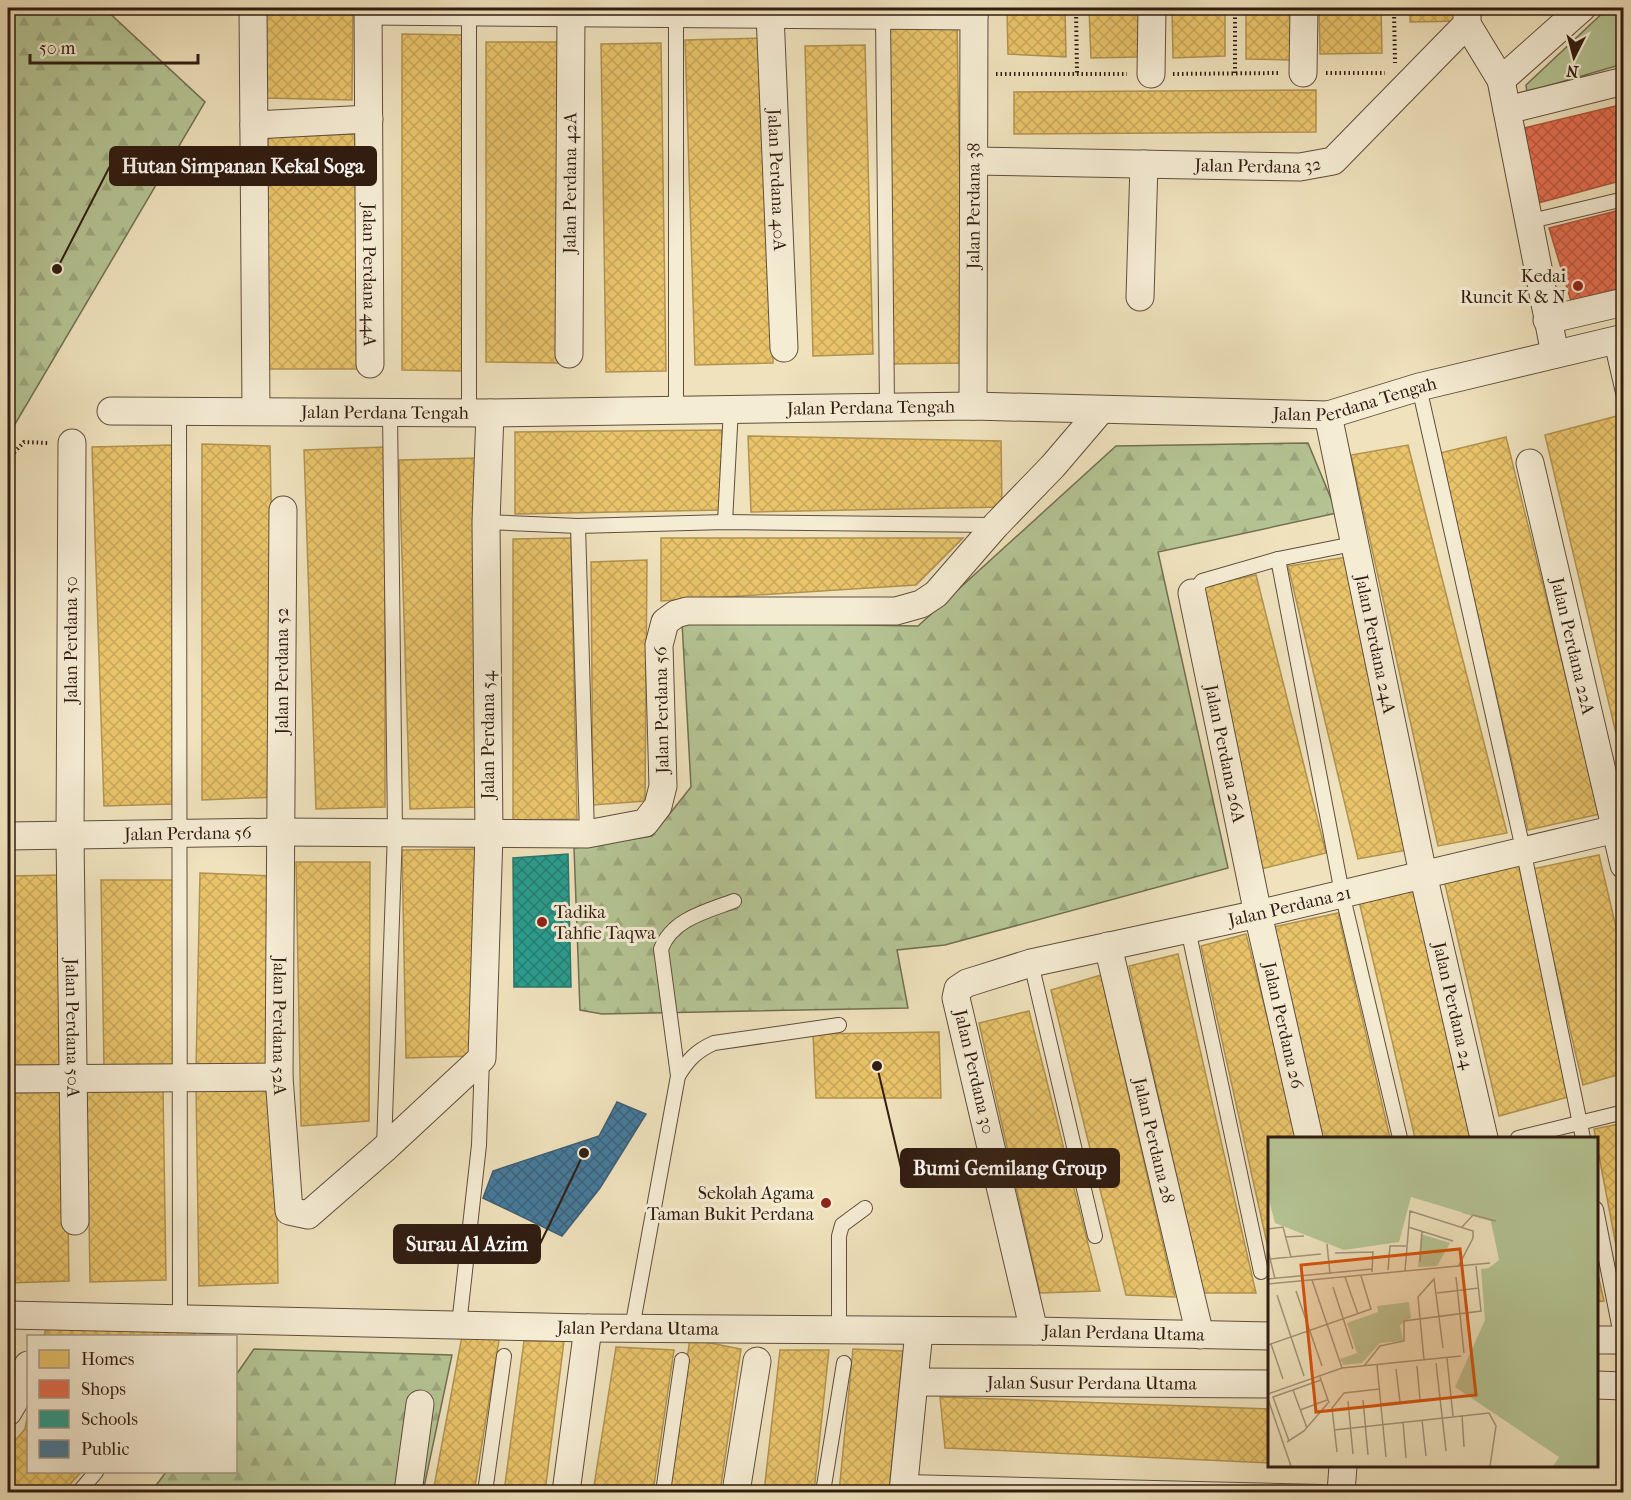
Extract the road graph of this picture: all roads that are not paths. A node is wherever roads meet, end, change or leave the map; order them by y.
1 (253, 8) edge
2 (1152, 8) edge
3 (1304, 8) edge
4 (1582, 8) edge
5 (368, 9) edge
6 (676, 10) edge
7 (469, 12) junction
8 (974, 12) edge
9 (572, 13) junction
10 (770, 15) junction
11 (884, 16) junction
12 (1467, 16) edge
13 (1303, 73) road end
14 (1151, 74) road end
15 (1501, 80) junction
16 (1623, 81) edge
17 (1507, 110) junction
18 (369, 119) junction
19 (254, 125) junction
20 (974, 161) junction
21 (1144, 164) junction
22 (1623, 199) edge
23 (1527, 222) junction
24 (1140, 297) dead end
25 (1623, 302) edge
26 (1547, 320) junction
27 (1617, 340) edge
28 (784, 348) dead end
29 (569, 354) dead end
30 (1555, 354) junction
31 (370, 363) dead end
32 (1419, 387) junction
33 (1623, 397) edge
34 (887, 405) junction
35 (973, 406) junction
36 (731, 408) junction
37 (676, 409) junction
38 (111, 411) dead end
39 (179, 411) junction
40 (256, 411) junction
41 (1100, 411) junction
42 (390, 412) junction
43 (479, 412) junction
44 (1328, 415) junction
45 (72, 444) dead end
46 (1530, 463) dead end
47 (283, 510) dead end
48 (486, 522) junction
49 (725, 522) junction
50 (996, 525) junction
51 (578, 526) junction
52 (1353, 544) junction
53 (1278, 559) junction
54 (1192, 593) joint
55 (1619, 828) edge
56 (180, 832) junction
57 (281, 832) junction
58 (395, 832) junction
59 (489, 834) junction
60 (587, 834) junction
61 (8, 836) edge
62 (70, 836) junction
63 (1523, 849) junction
64 (1623, 866) edge
65 (1423, 874) junction
66 (1342, 893) junction
67 (734, 901) dead end
68 (1258, 914) junction
69 (1188, 929) junction
70 (1108, 946) junction
71 (1031, 963) junction
72 (958, 988) joint
73 (839, 1025) dead end
74 (482, 1058) junction
75 (678, 1076) junction
76 (279, 1077) junction
77 (73, 1078) junction
78 (180, 1078) junction
79 (8, 1079) edge
80 (1623, 1112) edge
81 (1580, 1123) junction
82 (1310, 1137) edge
83 (1400, 1137) edge
84 (1484, 1137) edge
85 (1522, 1137) edge
86 (1582, 1137) edge
87 (384, 1149) junction
88 (864, 1208) dead end
89 (75, 1221) dead end
90 (1598, 1224) edge
91 (1095, 1236) dead end
92 (1261, 1272) dead end
93 (8, 1315) edge
94 (180, 1319) junction
95 (459, 1325) junction
96 (40, 1326) edge
97 (214, 1328) edge
98 (588, 1328) junction
99 (632, 1328) junction
100 (839, 1329) junction
101 (919, 1331) junction
102 (1034, 1331) junction
103 (1200, 1335) junction
104 (1268, 1336) edge
105 (1614, 1340) edge
106 (504, 1356) dead end
107 (682, 1360) dead end
108 (757, 1361) dead end
109 (844, 1363) dead end
110 (27, 1368) edge
111 (915, 1382) junction
112 (1268, 1384) edge
113 (1598, 1385) edge
114 (1623, 1386) edge
115 (420, 1404) dead end
116 (8, 1412) edge
117 (1343, 1467) edge
118 (95, 1473) edge
119 (904, 1487) edge
120 (79, 1492) edge
121 (408, 1492) edge
122 (485, 1492) edge
123 (566, 1492) edge
124 (663, 1492) edge
125 (736, 1492) edge
126 (823, 1492) edge
127 (1321, 1492) edge
128 (1341, 1492) edge

1 - 19 street
2 - 14 street
3 - 13 street
4 - 15 street
5 - 7 street
5 - 18 street, Jalan Perdana 44A
6 - 9 street
6 - 10 street
6 - 37 lane
7 - 9 street
7 - 43 lane
8 - 11 street
8 - 20 street, Jalan Perdana 38
9 - 29 street, Jalan Perdana 42A
10 - 11 street
10 - 28 street, Jalan Perdana 40A
11 - 34 lane
12 - 15 street
12 - 21 street, Jalan Perdana 32
15 - 17 street
16 - 17 street
17 - 23 street
18 - 19 street
18 - 31 street, Jalan Perdana 44A
19 - 40 street
20 - 21 street, Jalan Perdana 32
20 - 35 street, Jalan Perdana 38
21 - 24 street
22 - 23 lane
23 - 26 street
25 - 26 street
26 - 30 street
27 - 30 street, Jalan Perdana Tengah
27 - 33 lane
30 - 32 street, Jalan Perdana Tengah
32 - 44 street, Jalan Perdana Tengah
32 - 63 lane
34 - 35 street, Jalan Perdana Tengah
34 - 36 street, Jalan Perdana Tengah
35 - 41 street, Jalan Perdana Tengah
36 - 37 street, Jalan Perdana Tengah
36 - 49 lane
37 - 43 street, Jalan Perdana Tengah
38 - 39 street, Jalan Perdana Tengah
39 - 40 street, Jalan Perdana Tengah
39 - 56 lane
40 - 42 street, Jalan Perdana Tengah
41 - 44 street, Jalan Perdana Tengah
41 - 50 street, Jalan Perdana 56
42 - 43 street, Jalan Perdana Tengah
42 - 58 lane
43 - 48 street, Jalan Perdana 54
44 - 52 street, Jalan Perdana 24A
45 - 62 street, Jalan Perdana 50
46 - 55 street, Jalan Perdana 22A
47 - 57 street, Jalan Perdana 52
48 - 51 lane
48 - 59 street, Jalan Perdana 54
49 - 50 lane
49 - 51 lane
50 - 60 street, Jalan Perdana 56
51 - 60 lane
52 - 53 lane
52 - 65 street, Jalan Perdana 24A
53 - 54 lane
53 - 66 lane
54 - 68 street, Jalan Perdana 26A
55 - 63 street, Jalan Perdana 21
55 - 64 street, Jalan Perdana 22A
56 - 57 street, Jalan Perdana 56
56 - 62 street, Jalan Perdana 56
56 - 78 lane
57 - 58 street, Jalan Perdana 56
57 - 76 street, Jalan Perdana 52A
58 - 59 street, Jalan Perdana 56
58 - 87 lane
59 - 60 street, Jalan Perdana 56
59 - 74 street, Jalan Perdana 54
61 - 62 street, Jalan Perdana 56
62 - 77 street, Jalan Perdana 50A
63 - 65 street, Jalan Perdana 21
63 - 81 lane
65 - 66 street, Jalan Perdana 21
65 - 84 street, Jalan Perdana 24
66 - 68 street, Jalan Perdana 21
66 - 83 lane
67 - 75 lane
68 - 69 street, Jalan Perdana 21
68 - 82 street, Jalan Perdana 26
69 - 70 street, Jalan Perdana 21
69 - 92 lane
70 - 71 street, Jalan Perdana 21
70 - 103 street, Jalan Perdana 28
71 - 72 street, Jalan Perdana 21
71 - 91 lane
72 - 102 street, Jalan Perdana 30
73 - 75 lane
74 - 87 street
74 - 95 lane
75 - 99 lane
76 - 78 street
76 - 87 street, Jalan Perdana 52A
77 - 78 street
77 - 79 street
77 - 89 street, Jalan Perdana 50A
78 - 94 lane
80 - 81 lane
81 - 85 lane
81 - 86 lane
88 - 100 lane
90 - 105 lane
93 - 96 street, Jalan Perdana Utama
94 - 96 street, Jalan Perdana Utama
94 - 97 street, Jalan Perdana Utama
95 - 97 street, Jalan Perdana Utama
95 - 98 street, Jalan Perdana Utama
98 - 99 street, Jalan Perdana Utama
98 - 123 street
99 - 100 street, Jalan Perdana Utama
100 - 101 street, Jalan Perdana Utama
101 - 102 street, Jalan Perdana Utama
101 - 111 street
102 - 103 street, Jalan Perdana Utama
103 - 104 street, Jalan Perdana Utama
106 - 122 lane
107 - 124 lane
108 - 125 street
109 - 126 lane
110 - 116 street
111 - 112 street, Jalan Susur Perdana Utama
111 - 119 street
113 - 114 street
115 - 121 street
117 - 128 street
118 - 120 lane
119 - 127 lane

